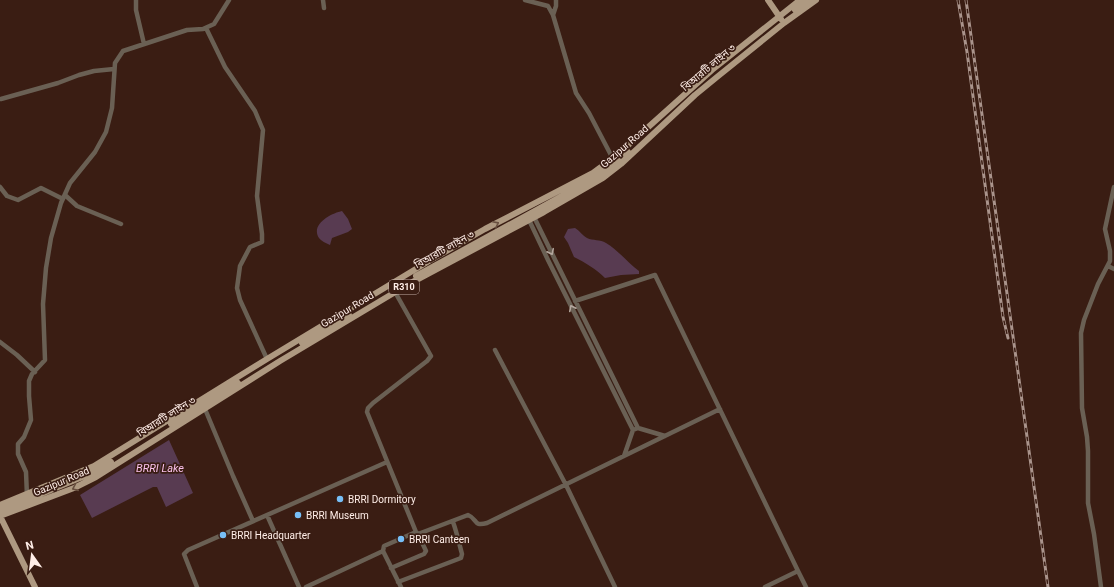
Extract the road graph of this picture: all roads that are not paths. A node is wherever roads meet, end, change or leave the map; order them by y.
1 (136, 0) edge
2 (229, 0) edge
3 (323, 0) edge
4 (525, 0) edge
5 (556, 0) edge
6 (768, 0) edge
7 (800, 0) edge
8 (808, 0) edge
9 (816, 0) edge
10 (324, 8) dead end
11 (553, 15) junction
12 (782, 20) junction
13 (206, 28) junction
14 (144, 44) junction
15 (114, 69) junction
16 (1, 99) edge
17 (612, 159) junction
18 (0, 187) edge
19 (1114, 187) edge
20 (64, 197) junction
21 (532, 219) junction
22 (121, 224) dead end
23 (1108, 266) junction
24 (1114, 269) edge
25 (395, 292) junction
26 (575, 301) junction
27 (0, 342) edge
28 (495, 350) dead end
29 (267, 359) junction
30 (34, 372) junction
31 (205, 409) junction
32 (720, 409) junction
33 (638, 428) junction
34 (633, 430) junction
35 (665, 436) junction
36 (624, 456) junction
37 (387, 462) junction
38 (566, 485) junction
39 (29, 500) junction
40 (0, 505) edge
41 (0, 511) edge
42 (267, 515) junction
43 (0, 516) edge
44 (253, 521) junction
45 (453, 522) junction
46 (417, 533) junction
47 (383, 551) junction
48 (391, 568) junction
49 (798, 571) junction
50 (400, 585) edge
51 (35, 587) edge
52 (197, 587) edge
53 (299, 587) edge
54 (306, 587) edge
55 (615, 587) edge
56 (765, 587) edge
57 (806, 587) edge
58 (1101, 587) edge

1 - 14 street
2 - 13 street
3 - 10 street
4 - 11 street
5 - 11 street
6 - 12 main road
7 - 12 main road, R310
8 - 12 main road, বিআরটি লাইন ৩
9 - 12 main road, R310
11 - 17 street
12 - 17 main road, Gazipur Road / R310
12 - 21 main road, Gazipur Road / R310
12 - 39 main road, বিআরটি লাইন ৩
13 - 14 street
13 - 29 street
14 - 15 street
15 - 16 street
15 - 20 street
29 -> 17 main road, Gazipur Road / R310
18 - 20 street
19 - 23 street
20 - 22 street
20 - 30 street
21 - 25 main road, Gazipur Road / R310
21 -> 26 street
34 -> 21 street
23 - 24 street
23 - 58 street
25 - 31 main road, Gazipur Road / R310
25 - 37 street
26 - 32 street
26 - 33 street
27 - 30 street
28 - 38 street
29 - 39 main road, Gazipur Road / R310
30 - 39 street
31 -> 39 main road, Gazipur Road / R310
31 - 44 street
32 - 35 street
32 - 49 street
33 - 34 street
33 - 35 street
34 - 36 street
35 - 36 street
36 - 38 street
37 - 42 street
37 - 46 street
38 - 45 street
38 - 55 street
39 - 40 main road, Gazipur Road / R310
39 - 41 main road, বিআরটি লাইন ৩
39 - 43 main road, Gazipur Road / R310
42 - 44 street
42 - 53 street
43 - 51 main road
44 - 52 street
45 - 46 street
45 - 50 street
46 - 47 street
46 - 48 street
47 - 48 street
47 - 54 street
48 - 50 street
49 - 56 street
49 - 57 street

